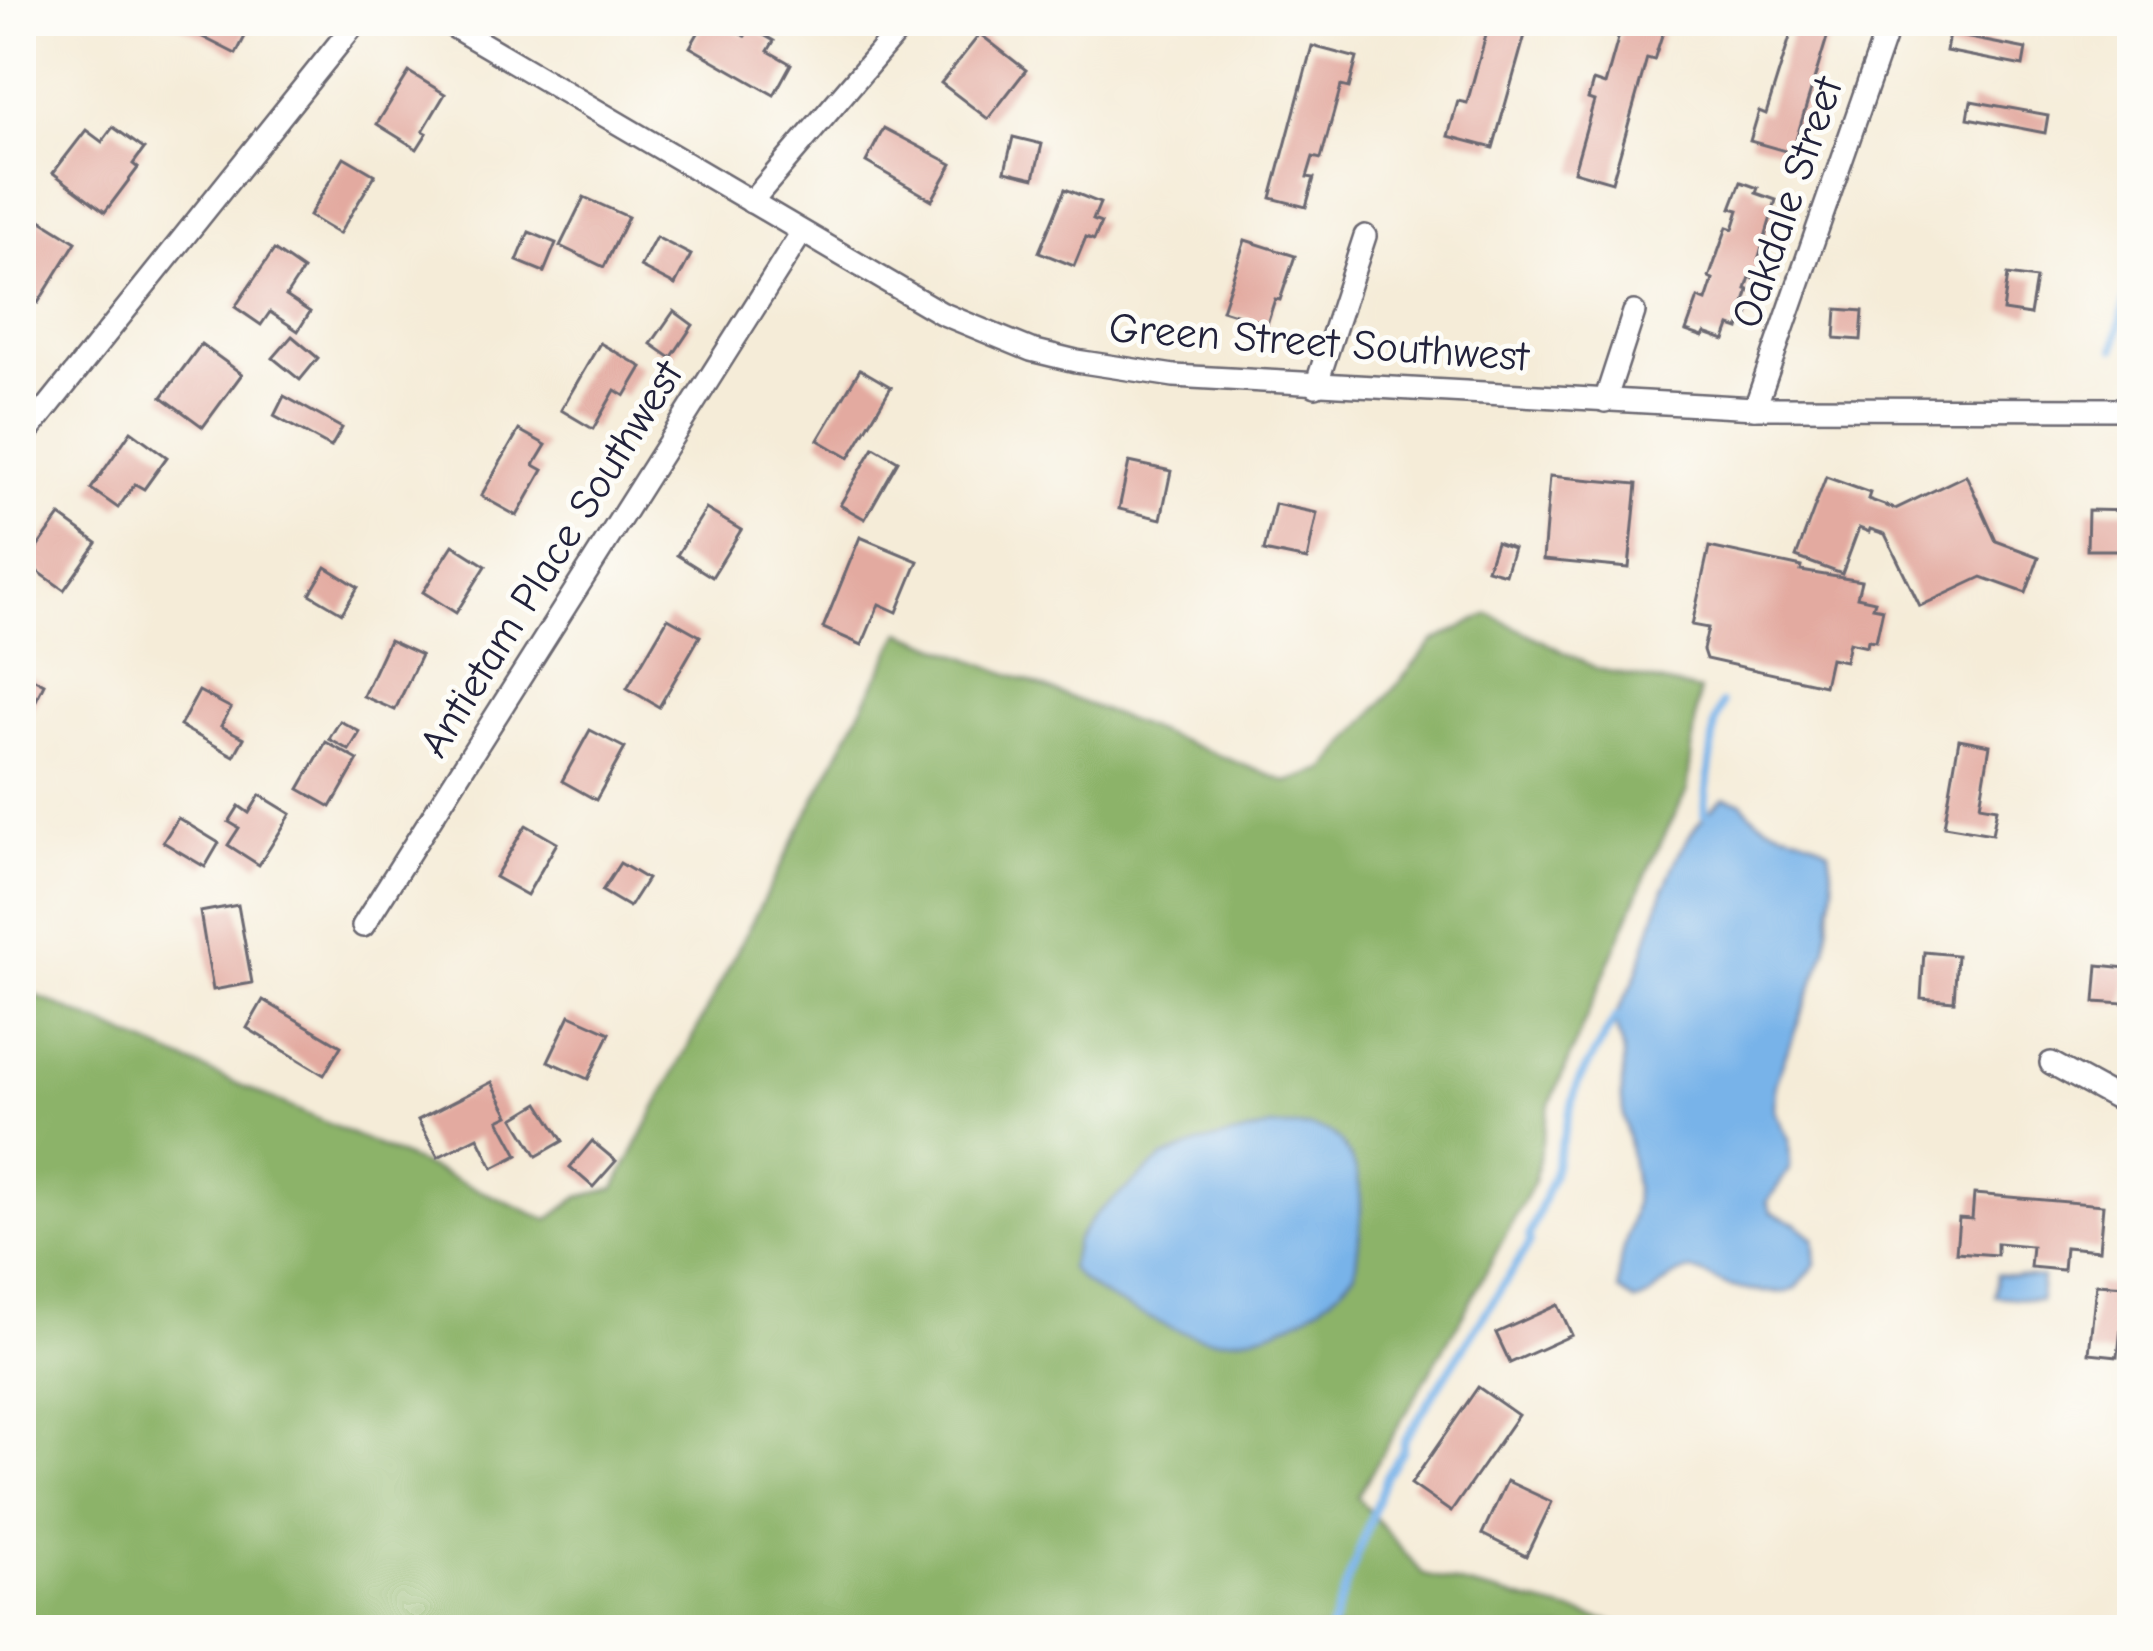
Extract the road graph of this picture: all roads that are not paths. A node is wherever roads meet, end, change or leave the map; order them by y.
1 (357, 21) edge
2 (444, 21) edge
3 (906, 21) edge
4 (1890, 21) edge
5 (751, 202) junction
6 (802, 232) junction
7 (1366, 236) dead end
8 (1634, 312) dead end
9 (1316, 386) junction
10 (1605, 401) junction
11 (1755, 408) junction
12 (2132, 409) edge
13 (21, 440) edge
14 (363, 926) dead end
15 (2051, 1063) dead end
16 (2132, 1102) edge

1 - 13 street
2 - 5 street, Green Street Southwest
3 - 5 street
4 - 11 street, Oakdale Street
5 - 6 street, Green Street Southwest
6 - 9 street, Green Street Southwest
6 - 14 street, Antietam Place Southwest
7 - 9 street
8 - 10 street
9 - 10 street, Green Street Southwest
10 - 11 street, Green Street Southwest
11 - 12 street, Green Street Southwest
15 - 16 street

